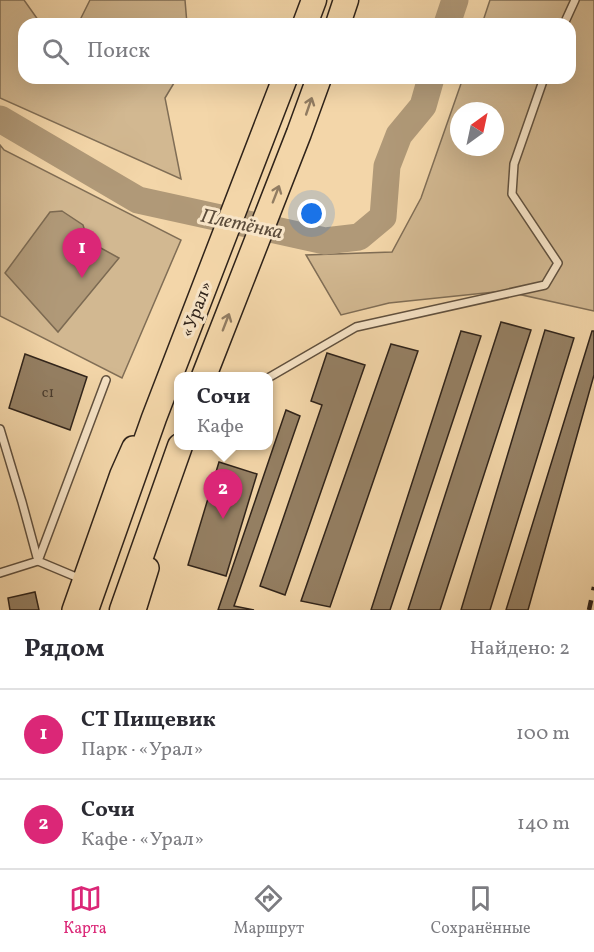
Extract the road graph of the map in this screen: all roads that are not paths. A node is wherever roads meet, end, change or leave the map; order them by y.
1 (314, 0) edge
2 (346, 0) edge
3 (574, 0) edge
4 (307, 18) edge
5 (340, 18) edge
6 (566, 18) edge
7 (283, 84) edge
8 (317, 84) edge
9 (542, 84) edge
10 (187, 333) junction
11 (208, 372) edge
12 (273, 375) edge
13 (106, 380) dead end
14 (0, 429) edge
15 (179, 450) edge
16 (179, 450) edge
17 (38, 561) junction
18 (0, 573) edge
19 (84, 580) junction
20 (73, 610) edge
21 (86, 610) edge
22 (122, 610) edge
23 (135, 610) edge

1 - 4 highway
2 - 5 highway
3 - 6 lane
7 - 10 highway, «Урал»
11 -> 8 highway, «Урал»
9 - 12 lane
10 - 19 main road
10 - 21 highway, «Урал»
13 - 17 lane
14 - 17 lane
15 - 22 highway
16 - 23 main road
17 - 18 lane
17 - 19 lane
19 - 20 main road

